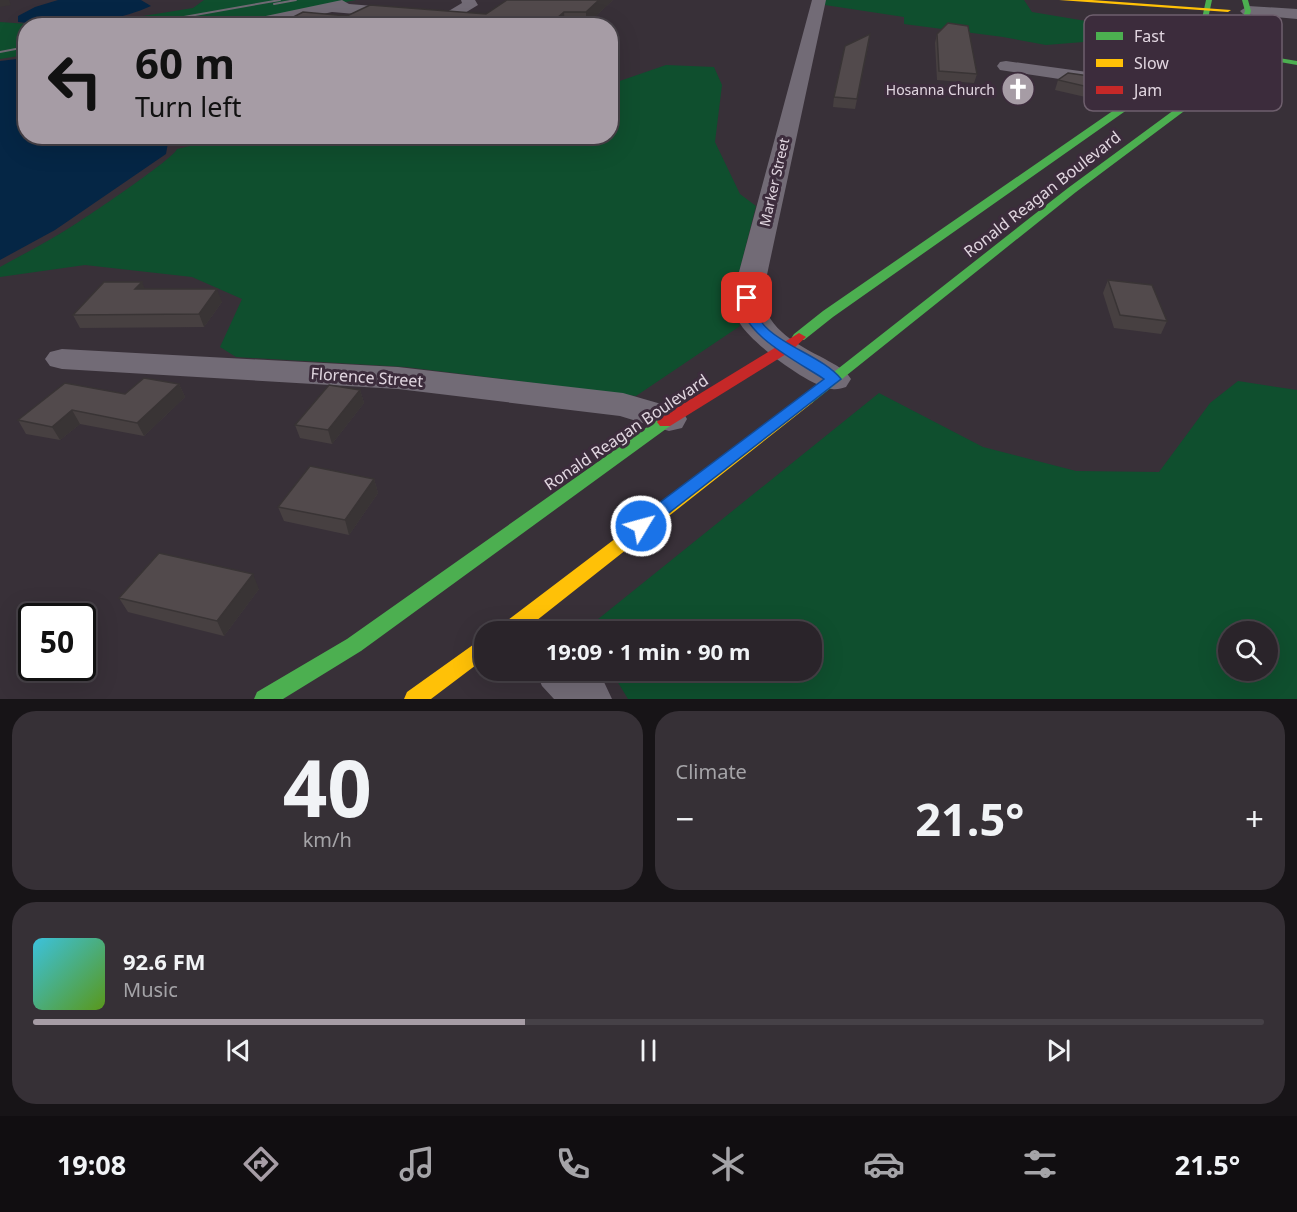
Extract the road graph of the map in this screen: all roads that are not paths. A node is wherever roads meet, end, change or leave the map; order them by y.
1 (364, 0) edge
2 (468, 0) edge
3 (819, 0) edge
4 (1062, 0) edge
5 (1209, 4) edge
6 (1247, 5) edge
7 (330, 7) junction
8 (1278, 15) edge
9 (279, 18) edge
10 (1282, 60) edge
11 (1297, 63) edge
12 (1006, 66) dead end
13 (1084, 77) edge
14 (1119, 111) edge
15 (1178, 111) edge
16 (786, 348) junction
17 (62, 359) dead end
18 (834, 379) junction
19 (669, 419) junction
20 (525, 621) edge
21 (474, 658) edge
22 (569, 681) edge
23 (264, 699) edge
24 (414, 699) edge
25 (585, 699) edge

1 - 7 street
2 - 7 street
3 - 16 street, Marker Street
4 - 5 main road
5 - 6 main road
6 - 8 street
7 - 9 street
10 - 11 main road
12 - 13 street
14 - 16 main road, Ronald Reagan Boulevard
15 - 18 main road, Ronald Reagan Boulevard
16 - 18 street, Marker Street
16 - 19 main road, Ronald Reagan Boulevard
17 - 19 street, Florence Street
18 - 20 main road, Ronald Reagan Boulevard
19 - 23 main road, Ronald Reagan Boulevard
21 - 24 main road, Ronald Reagan Boulevard
22 - 25 street

